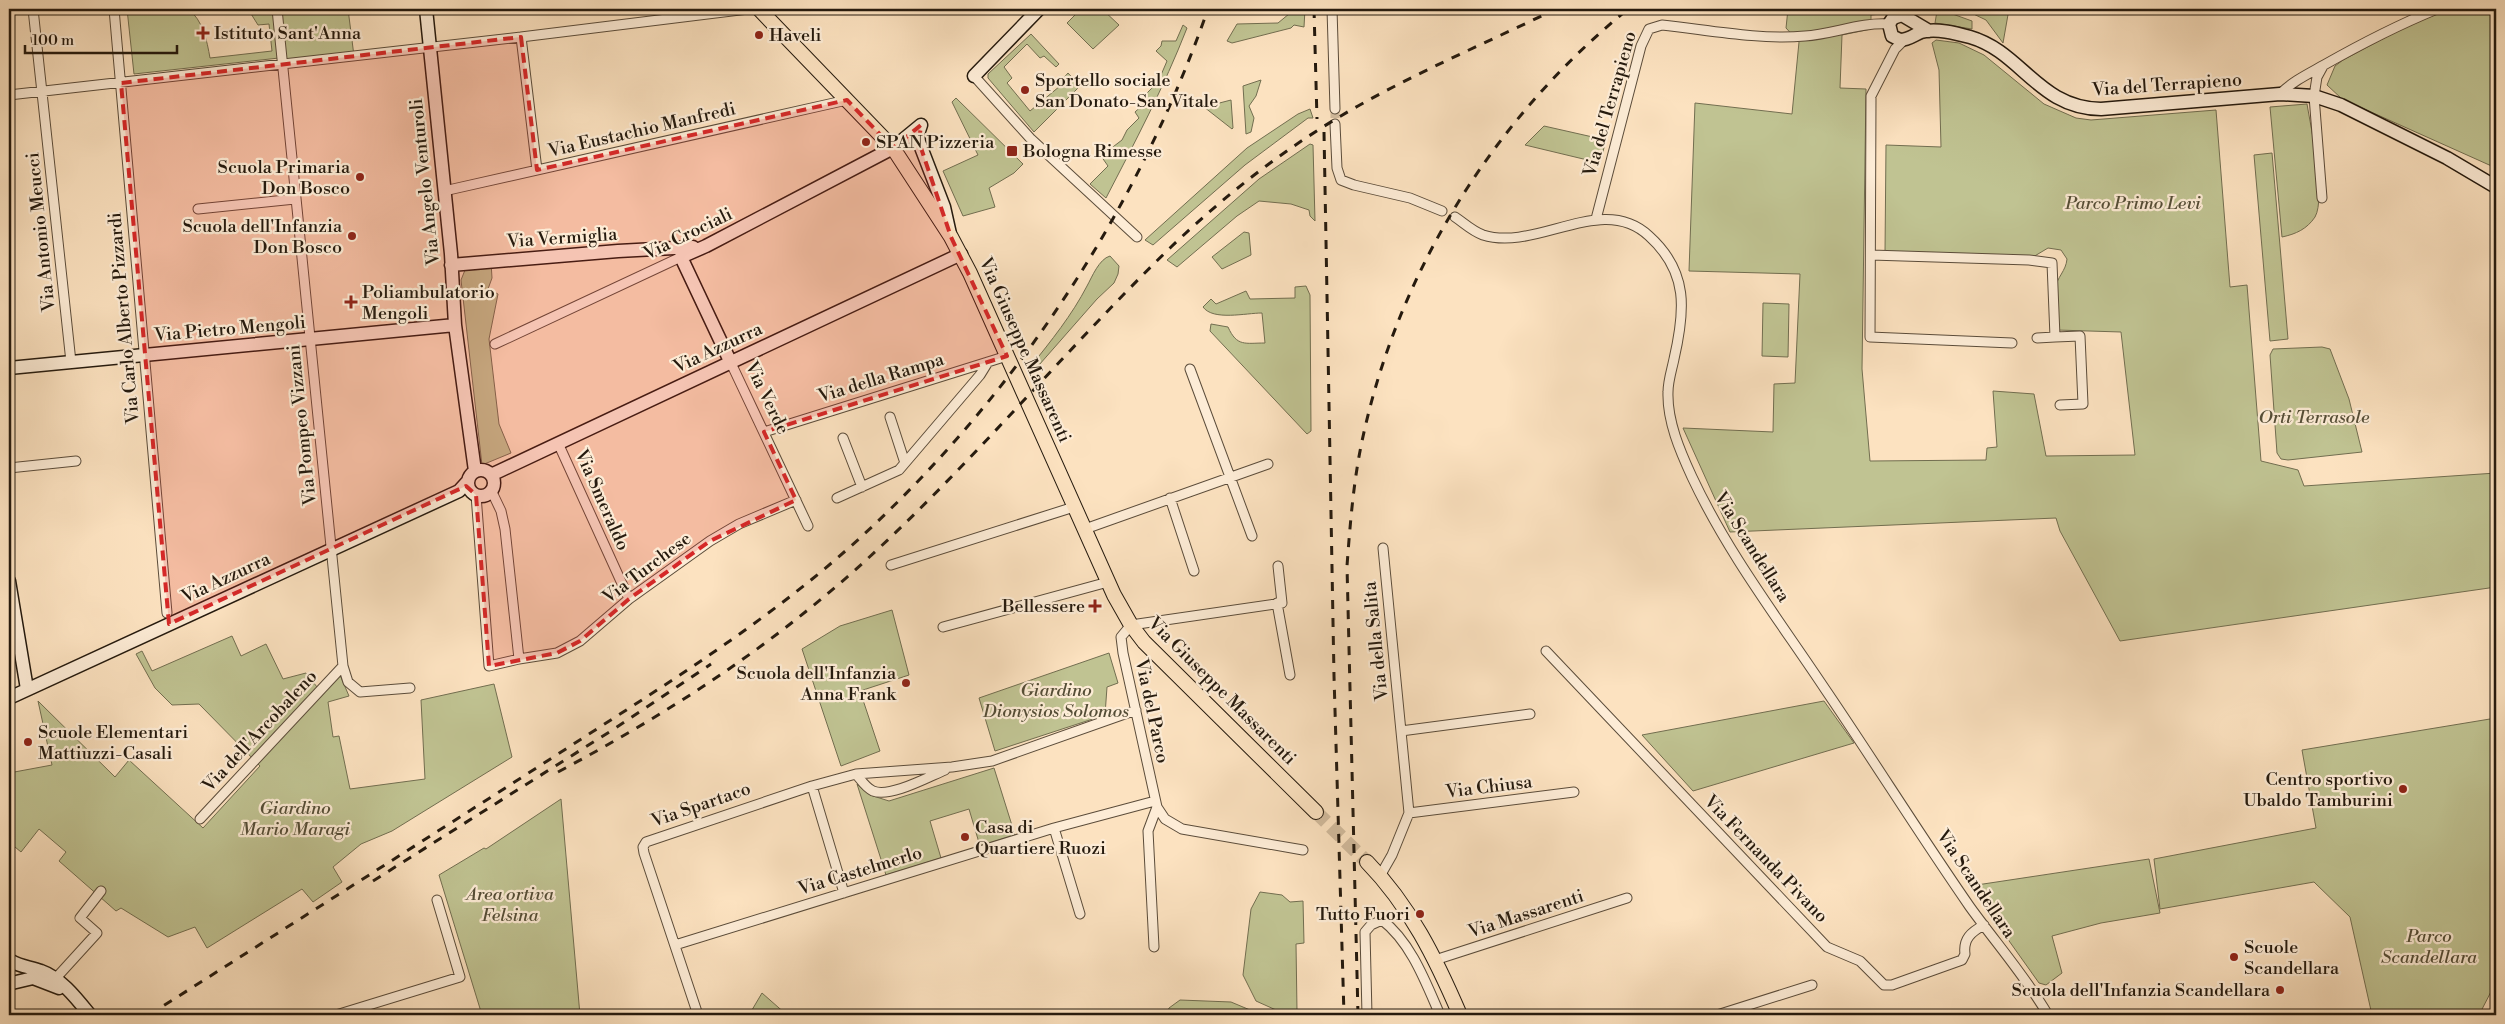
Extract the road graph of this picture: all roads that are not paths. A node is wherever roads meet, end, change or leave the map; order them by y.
1 (33, 9) edge
2 (114, 9) edge
3 (277, 9) edge
4 (426, 9) edge
5 (748, 9) edge
6 (759, 9) edge
7 (1039, 9) edge
8 (1332, 9) edge
9 (2437, 9) edge
10 (1898, 12) edge
11 (1912, 19) junction
12 (1929, 31) junction
13 (1898, 34) junction
14 (521, 37) junction
15 (430, 47) junction
16 (282, 64) junction
17 (2323, 66) junction
18 (974, 76) joint
19 (121, 83) junction
20 (42, 92) junction
21 (2280, 94) junction
22 (9, 95) edge
23 (2314, 96) junction
24 (847, 100) junction
25 (1335, 109) tunnel mouth
26 (920, 124) joint
27 (1336, 124) tunnel mouth
28 (893, 148) junction
29 (2448, 158) junction
30 (537, 170) junction
31 (2496, 176) edge
32 (2496, 187) edge
33 (444, 191) junction
34 (2322, 198) dead end
35 (295, 199) junction
36 (198, 209) dead end
37 (1442, 211) dead end
38 (1454, 218) dead end
39 (1596, 219) junction
40 (951, 237) junction
41 (1136, 237) dead end
42 (706, 246) junction
43 (961, 254) junction
44 (1871, 255) junction
45 (681, 256) junction
46 (451, 265) junction
47 (455, 325) junction
48 (2055, 337) junction
49 (2037, 338) dead end
50 (310, 339) junction
51 (2012, 343) dead end
52 (495, 344) dead end
53 (145, 354) junction
54 (1007, 356) junction
55 (730, 361) junction
56 (71, 362) junction
57 (988, 362) junction
58 (9, 368) edge
59 (1190, 369) dead end
60 (2060, 405) dead end
61 (890, 417) dead end
62 (764, 432) junction
63 (843, 438) dead end
64 (558, 443) junction
65 (76, 461) dead end
66 (905, 463) junction
67 (1268, 464) dead end
68 (9, 468) edge
69 (491, 475) junction
70 (1230, 477) junction
71 (470, 486) junction
72 (862, 487) junction
73 (491, 490) junction
74 (837, 498) dead end
75 (1170, 498) junction
76 (796, 500) junction
77 (1074, 507) junction
78 (808, 526) dead end
79 (1085, 529) junction
80 (1252, 536) dead end
81 (1383, 548) dead end
82 (330, 549) junction
83 (891, 565) dead end
84 (1278, 566) dead end
85 (1194, 571) dead end
86 (9, 581) edge
87 (1108, 582) junction
88 (629, 599) junction
89 (1277, 603) junction
90 (12, 618) edge
91 (168, 619) junction
92 (1131, 625) junction
93 (943, 627) dead end
94 (1546, 651) dead end
95 (519, 659) junction
96 (344, 666) junction
97 (1290, 675) dead end
98 (410, 688) dead end
99 (27, 689) junction
100 (9, 698) edge
101 (1136, 710) junction
102 (1530, 714) dead end
103 (1401, 731) junction
104 (952, 767) junction
105 (856, 774) junction
106 (812, 786) junction
107 (1574, 792) dead end
108 (1156, 804) junction
109 (1316, 812) tunnel mouth
110 (1409, 813) junction
111 (200, 819) dead end
112 (1054, 828) junction
113 (1303, 850) dead end
114 (1366, 862) tunnel mouth
115 (1380, 876) junction
116 (101, 891) dead end
117 (844, 893) junction
118 (1627, 898) dead end
119 (437, 900) dead end
120 (1080, 914) dead end
121 (1984, 926) junction
122 (675, 946) junction
123 (1154, 947) dead end
124 (10, 960) edge
125 (1435, 960) junction
126 (56, 978) junction
127 (10, 984) edge
128 (1812, 984) dead end
129 (71, 995) junction
130 (1437, 1014) edge
131 (90, 1015) edge
132 (336, 1015) edge
133 (698, 1015) edge
134 (1367, 1015) edge
135 (1460, 1015) edge
136 (1717, 1015) edge
137 (2048, 1015) edge

1 - 20 street, Via Antonio Meucci
2 - 19 street, Via Carlo Alberto Pizzardi
3 - 16 street, Via Pompeo Vizzani
4 - 15 street, Via Angelo Venturoli
5 - 14 street
6 - 24 main road, Via Giuseppe Massarenti
7 - 18 street
8 - 25 street
9 - 17 street
10 - 11 street, Via del Terrapieno
10 - 13 street
11 - 12 street, Via del Terrapieno
11 - 13 street
12 - 13 street, Via del Terrapieno
12 - 21 street, Via del Terrapieno
13 - 39 street, Via del Terrapieno
13 - 44 street
14 - 15 street
14 - 30 street
15 - 16 street
15 - 33 street, Via Angelo Venturoli
16 - 19 street
16 - 35 street, Via Pompeo Vizzani
17 - 21 street
17 - 23 street
18 - 41 street
19 - 20 street
19 - 53 street, Via Carlo Alberto Pizzardi
20 - 22 street
20 - 56 street, Via Antonio Meucci
21 - 23 street, Via del Terrapieno
23 - 29 street, Via del Terrapieno
23 - 34 street
24 - 28 main road, Via Giuseppe Massarenti
24 - 30 street, Via Eustachio Manfredi
26 - 28 street, Via Crociali
26 - 40 street, Via Giuseppe Massarenti
27 - 37 street
28 - 40 main road, Via Giuseppe Massarenti
28 - 42 street, Via Crociali
29 - 31 street, Via del Terrapieno
29 - 32 street, Via del Terrapieno
30 - 33 street, Via Eustachio Manfredi
33 - 46 street, Via Angelo Venturoli
35 - 36 street
35 - 50 street, Via Pompeo Vizzani
38 - 39 street, Via Scandellara
39 - 121 street, Via Scandellara
40 - 43 main road, Via Giuseppe Massarenti
42 - 45 street, Via Crociali
42 - 46 street, Via Vermiglia
43 - 54 main road, Via Giuseppe Massarenti
43 - 55 street, Via Azzurra
44 - 48 street
44 - 51 street
45 - 52 street, Via Crociali
45 - 55 street, Via Verde
46 - 47 street, Via Angelo Venturoli
47 - 50 street, Via Pietro Mengoli
47 - 71 street, Via Angelo Venturoli
48 - 49 street
48 - 60 street
50 - 53 street, Via Pietro Mengoli
50 - 82 street, Via Pompeo Vizzani
53 - 56 street, Via Pietro Mengoli
53 - 91 street, Via Carlo Alberto Pizzardi
54 - 57 street, Via della Rampa
54 - 77 main road, Via Giuseppe Massarenti
55 - 62 street, Via Verde
55 - 64 street, Via Azzurra
56 - 58 street, Via Pietro Mengoli
57 - 62 street, Via della Rampa
57 - 66 street
59 - 70 street
61 - 66 street
62 - 76 street, Via Verde
63 - 72 street
64 - 69 street, Via Azzurra
64 - 88 street, Via Smeraldo
65 - 68 street
66 - 72 street
67 - 70 street
69 - 71 street
69 - 73 street
70 - 75 street
70 - 80 street
71 - 73 street, Via Azzurra
71 - 82 street, Via Azzurra
71 - 95 street, Via Turchese
72 - 74 street
73 - 95 street
75 - 79 street
75 - 85 street
76 - 78 street, Via Verde
76 - 88 street, Via Turchese
77 - 79 main road, Via Giuseppe Massarenti
77 - 83 street
79 - 87 main road, Via Giuseppe Massarenti
81 - 103 street, Via della Salita
82 - 91 street, Via Azzurra
82 - 96 street, Via Pompeo Vizzani
84 - 89 street
86 - 90 street
87 - 92 main road, Via Giuseppe Massarenti
87 - 93 street
88 - 95 street, Via Turchese
89 - 92 street
89 - 97 street
90 - 99 street
91 - 99 street, Via Azzurra
92 - 101 street, Via del Parco
92 - 109 main road, Via Giuseppe Massarenti
94 - 121 street, Via Fernanda Pivano
96 - 98 street, Via Pompeo Vizzani
96 - 111 street, Via dell'Arcobaleno
99 - 100 street, Via Azzurra
101 - 104 street, Via Spartaco
101 - 108 street, Via del Parco
102 - 103 street
103 - 110 street, Via della Salita
104 - 105 street, Via Spartaco
104 - 105 street, Via Spartaco
105 - 106 street, Via Spartaco
106 - 117 street
106 - 122 street, Via Spartaco
107 - 110 street, Via Chiusa
108 - 112 street, Via Castelmerlo
108 - 113 street
108 - 123 street
110 - 115 street, Via della Salita
112 - 117 street, Via Castelmerlo
112 - 120 street
114 - 115 main road
115 - 125 main road
116 - 126 street
117 - 122 street, Via Castelmerlo
118 - 125 street, Via Massarenti
119 - 132 street
121 - 137 street, Via Scandellara
122 - 133 street, Via Spartaco
124 - 126 street
124 - 127 street
125 - 135 main road
126 - 129 street
127 - 129 street
128 - 136 street
129 - 131 street
130 - 134 street

